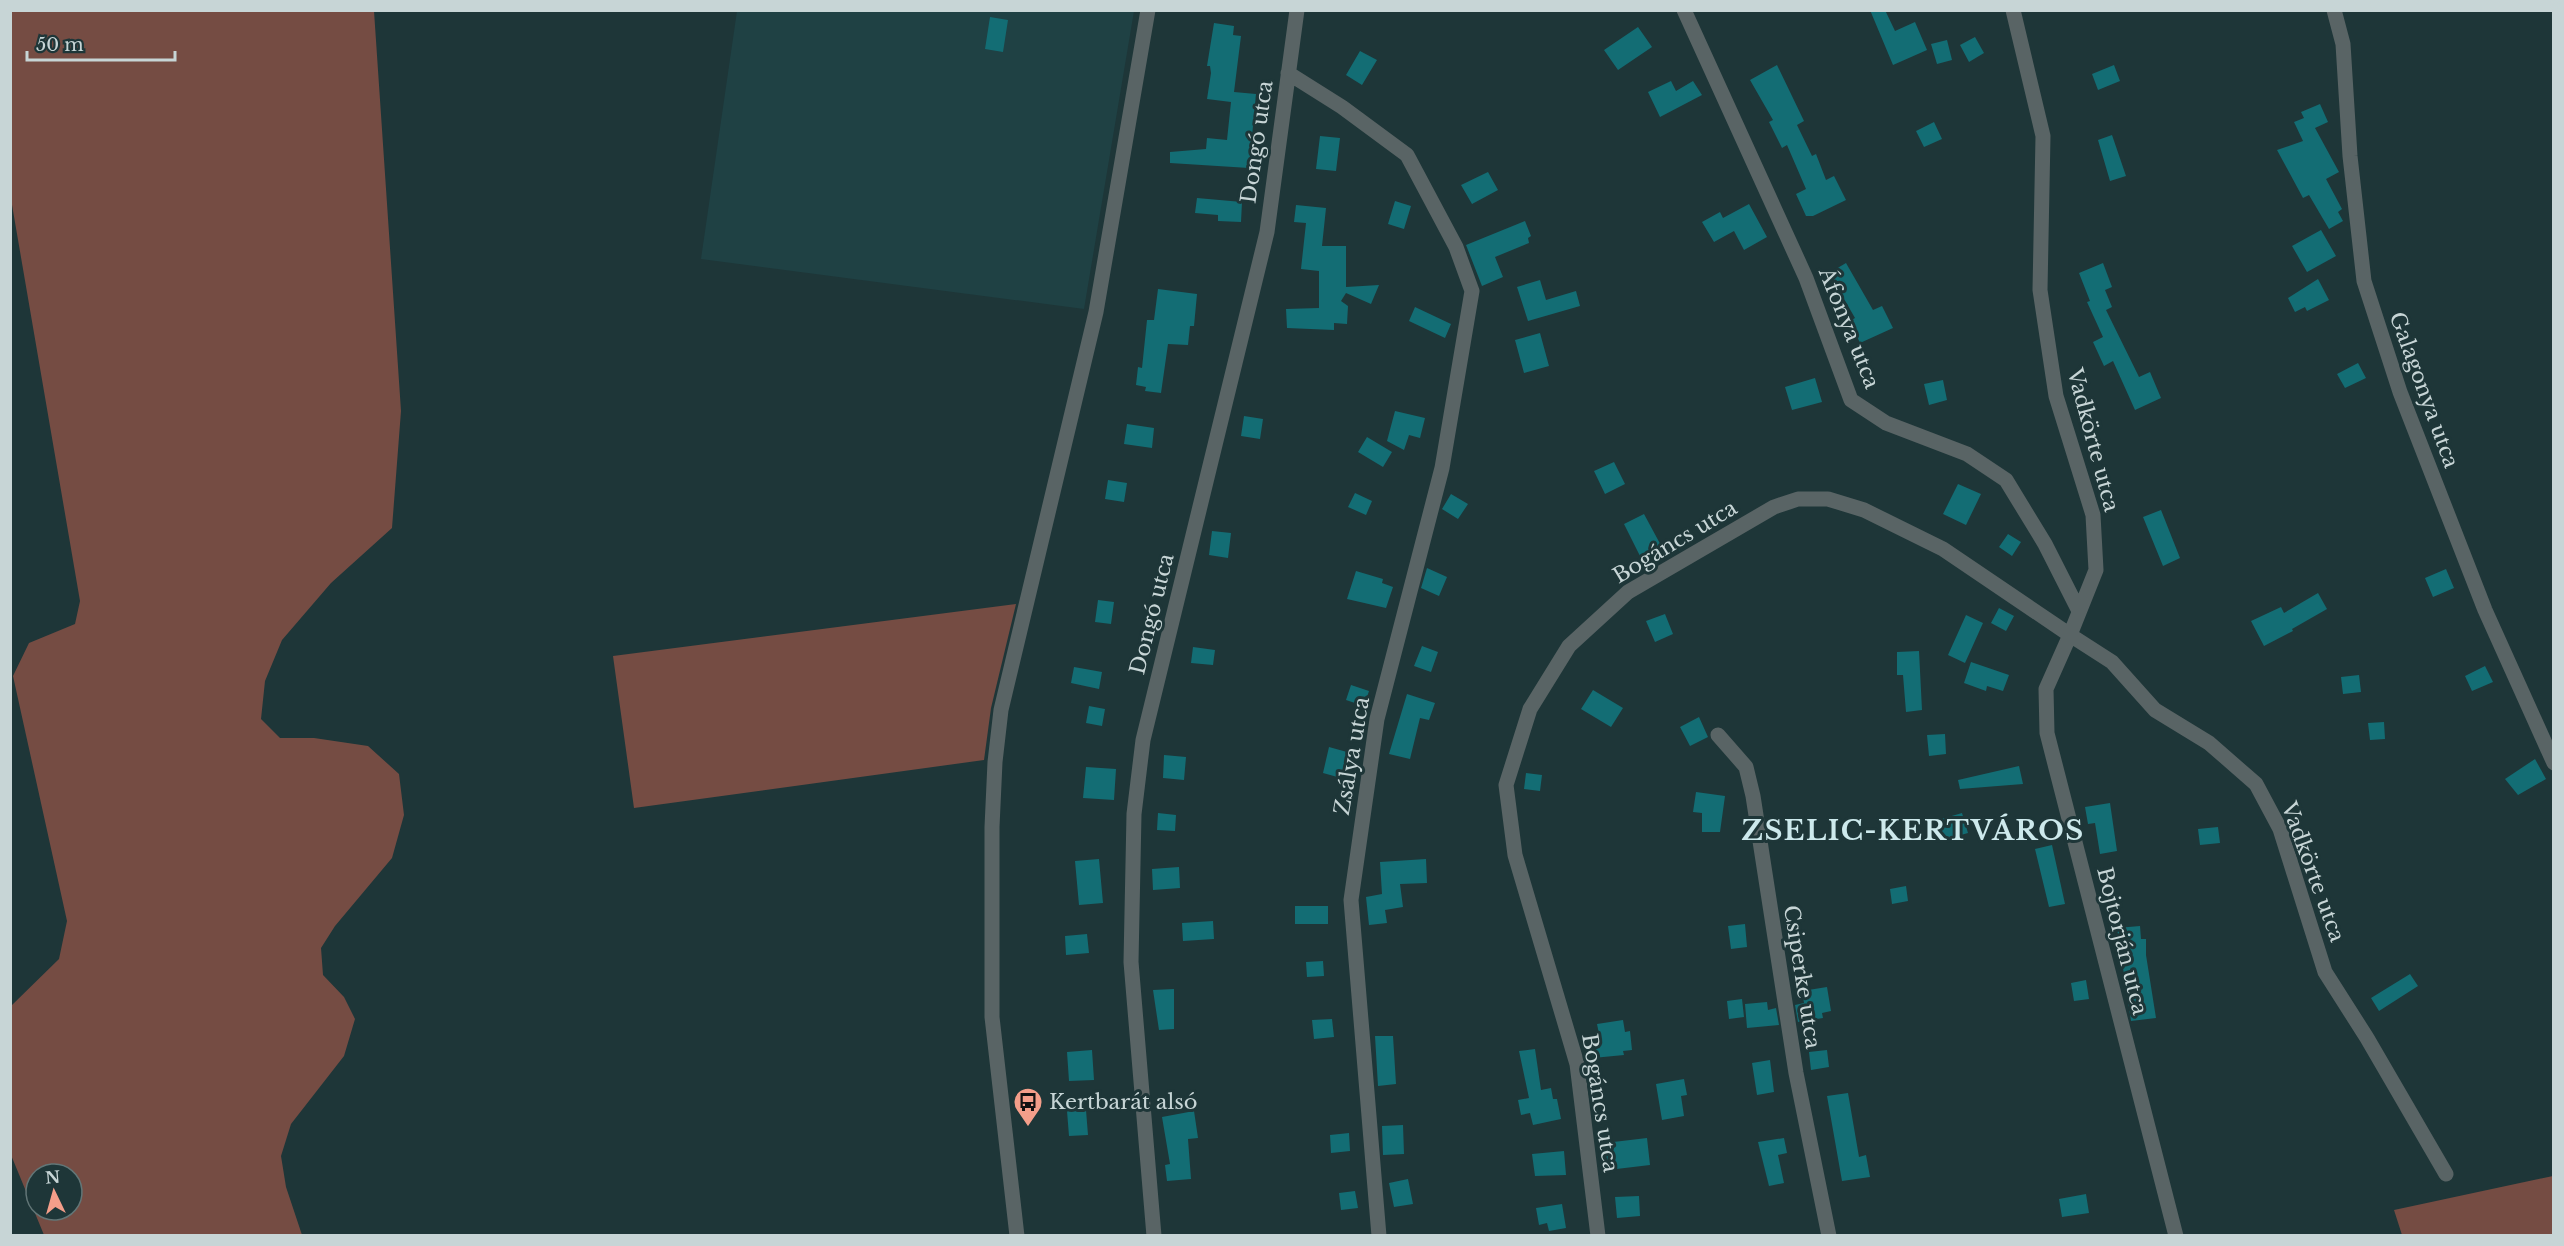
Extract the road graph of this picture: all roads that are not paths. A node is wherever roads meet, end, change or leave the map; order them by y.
1 (1148, 10) edge
2 (1297, 10) edge
3 (1684, 10) edge
4 (2013, 10) edge
5 (2334, 10) edge
6 (1288, 73) junction
7 (2079, 611) junction
8 (2070, 635) junction
9 (1718, 735) dead end
10 (2553, 763) edge
11 (2446, 1174) dead end
12 (2175, 1230) edge
13 (1017, 1236) edge
14 (1154, 1236) edge
15 (1379, 1236) edge
16 (1598, 1236) edge
17 (1829, 1236) edge

1 - 13 street
2 - 6 street, Dongó utca
3 - 7 street, Áfonya utca
4 - 7 street, Vadkörte utca
5 - 10 street, Galagonya utca
6 - 14 street, Dongó utca
6 - 15 street, Zsálya utca
7 - 8 street, Vadkörte utca
8 - 11 street, Vadkörte utca
8 - 12 street, Bojtorján utca
8 - 16 street, Bogáncs utca
9 - 17 street, Csiperke utca

